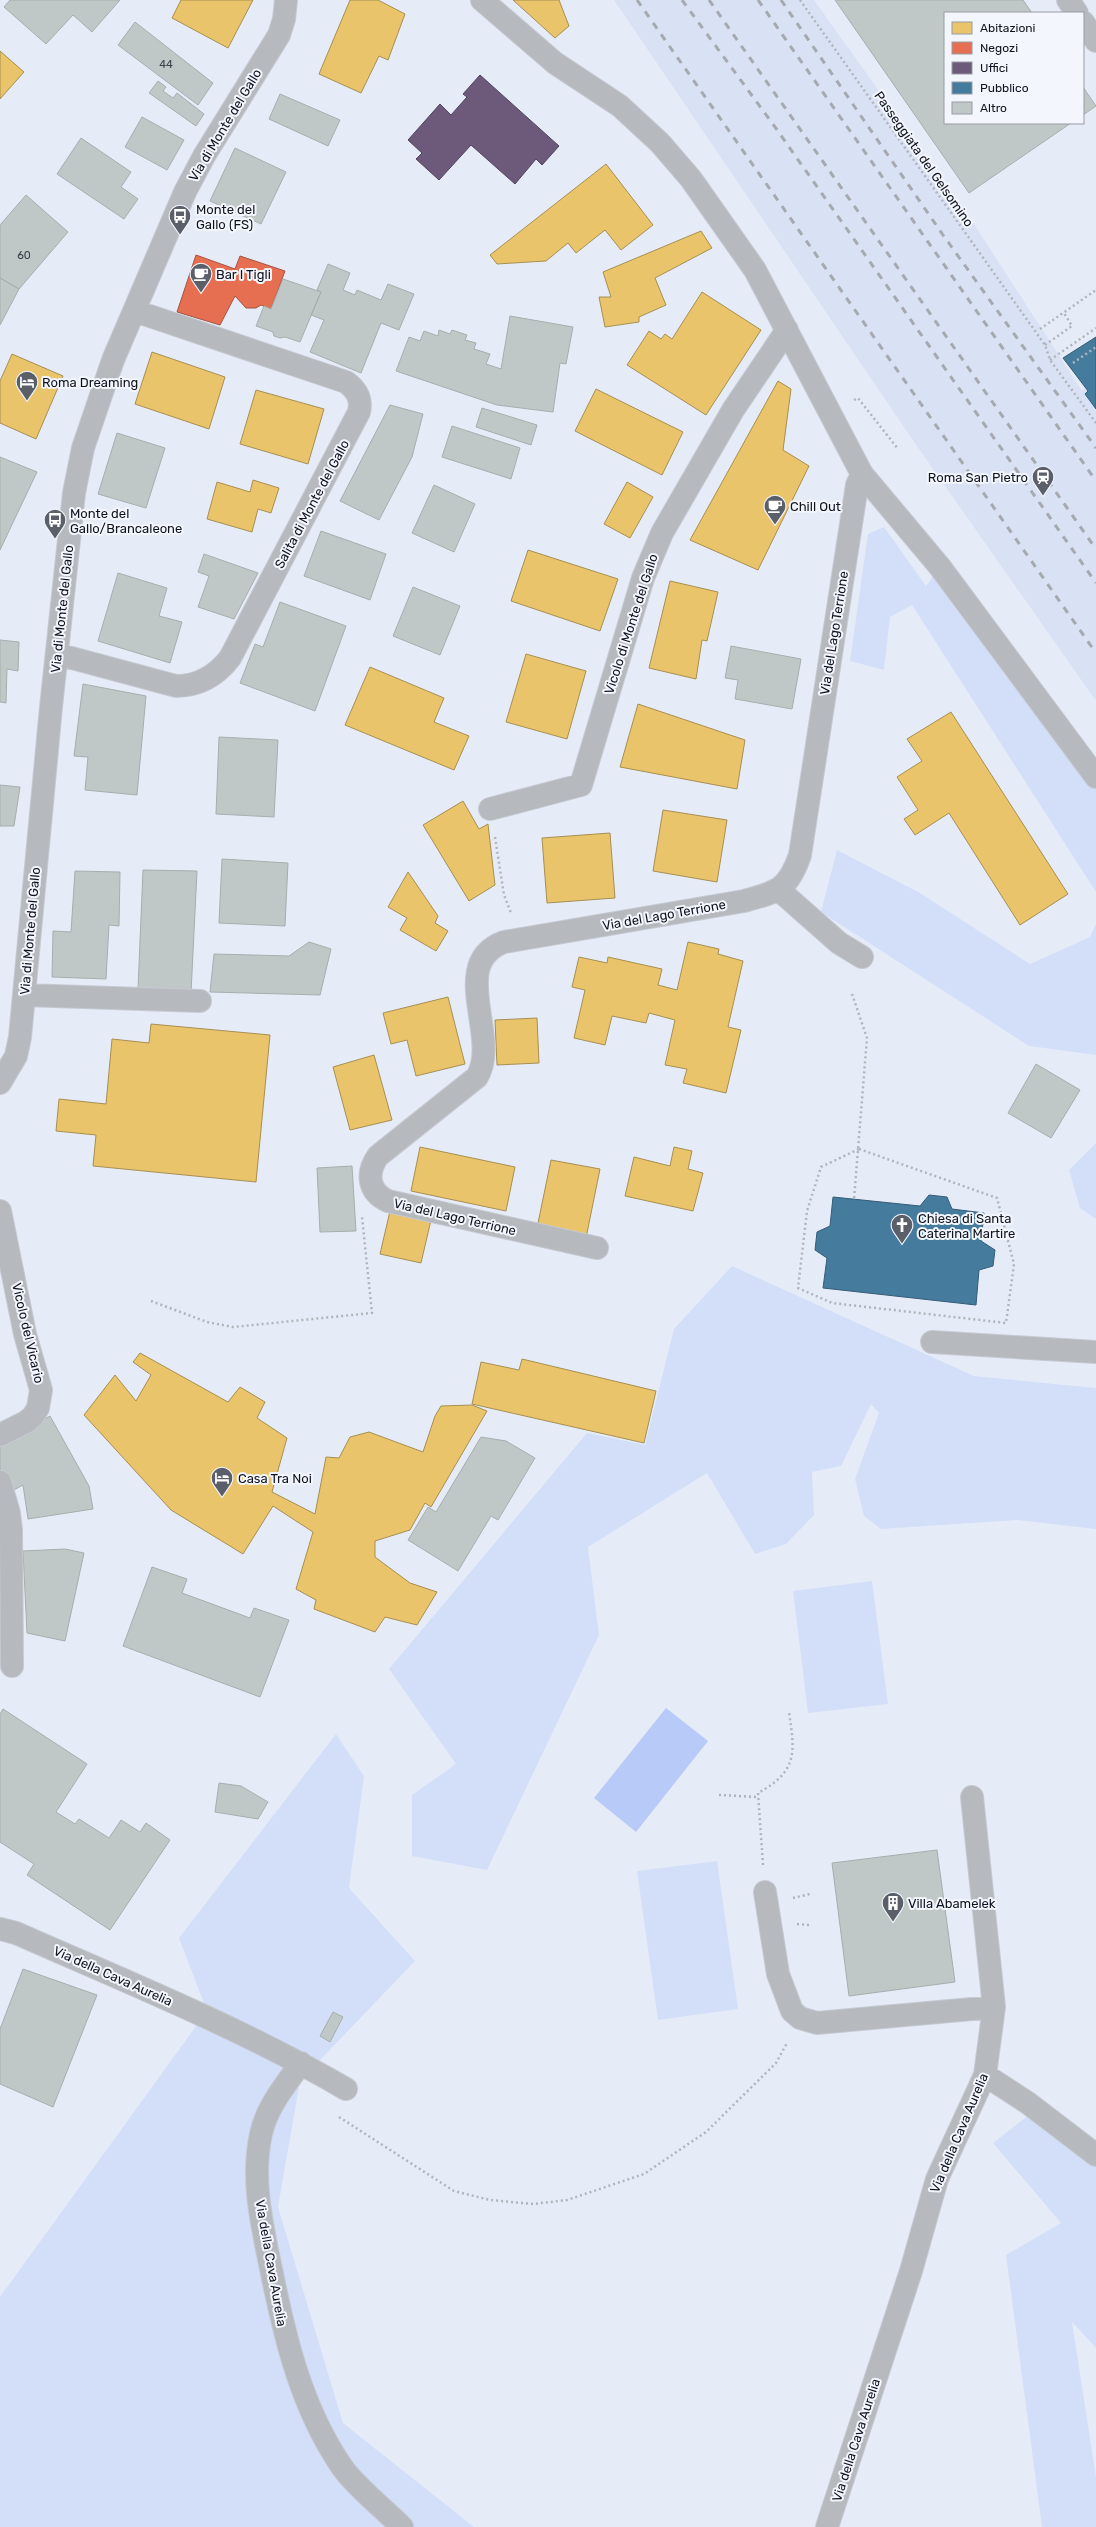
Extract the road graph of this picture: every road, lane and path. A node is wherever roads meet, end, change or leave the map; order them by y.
1 (286, 0) edge
2 (482, 0) edge
3 (800, 0) edge
4 (1068, 0) edge
5 (1076, 12) edge
6 (1084, 23) edge
7 (1096, 41) edge
8 (1096, 290) edge
9 (135, 311) junction
10 (1064, 313) junction
11 (1096, 328) edge
12 (1040, 329) dead end
13 (787, 330) junction
14 (1044, 345) junction
15 (1096, 347) edge
16 (1050, 360) junction
17 (1073, 363) dead end
18 (858, 398) dead end
19 (1096, 423) edge
20 (898, 449) dead end
21 (862, 474) junction
22 (57, 654) junction
23 (1096, 777) edge
24 (490, 809) joint
25 (779, 890) junction
26 (520, 940) junction
27 (862, 957) dead end
28 (852, 994) dead end
29 (24, 995) junction
30 (200, 1001) dead end
31 (3, 1076) edge
32 (859, 1149) junction
33 (854, 1200) dead end
34 (0, 1211) edge
35 (362, 1213) dead end
36 (597, 1248) dead end
37 (150, 1301) dead end
38 (932, 1342) dead end
39 (1096, 1352) edge
40 (0, 1435) edge
41 (0, 1482) edge
42 (12, 1666) dead end
43 (789, 1712) dead end
44 (719, 1795) dead end
45 (758, 1797) junction
46 (972, 1797) dead end
47 (765, 1892) joint
48 (810, 1894) dead end
49 (796, 1897) dead end
50 (0, 1929) edge
51 (994, 2007) junction
52 (800, 2018) junction
53 (301, 2063) junction
54 (985, 2075) junction
55 (346, 2089) dead end
56 (334, 2113) dead end
57 (1096, 2155) edge
58 (402, 2527) edge
59 (827, 2527) edge

1 - 9 street, Via di Monte del Gallo
2 - 13 street
3 - 14 path, Passeggiata del Gelsomino
4 - 5 street
6 - 7 street
8 - 10 path
9 - 22 street, Via di Monte del Gallo
9 - 22 street, Salita di Monte del Gallo
10 - 12 path
10 - 14 path
11 - 16 path
13 - 21 street
13 - 24 street, Vicolo di Monte del Gallo
14 - 16 path, Passeggiata del Gelsomino
15 - 17 path
16 - 19 path, Passeggiata del Gelsomino
18 - 20 path
21 - 23 street
21 - 25 street, Via del Lago Terrione
22 - 29 street, Via di Monte del Gallo
24 - 26 path
25 - 26 street, Via del Lago Terrione
25 - 27 street
26 - 36 street, Via del Lago Terrione
28 - 32 path
29 - 30 street
29 - 31 street, Via di Monte del Gallo
32 - 32 path
32 - 33 path
34 - 40 street, Vicolo del Vicario
35 - 37 path
38 - 39 street
41 - 42 street
43 - 45 path
44 - 45 path
45 - 47 path
46 - 51 street, Via della Cava Aurelia
47 - 52 street
48 - 49 path
50 - 53 street, Via della Cava Aurelia
51 - 52 street
51 - 54 street, Via della Cava Aurelia
52 - 56 path
53 - 55 street
53 - 58 street, Via della Cava Aurelia
54 - 57 street
54 - 59 street, Via della Cava Aurelia

